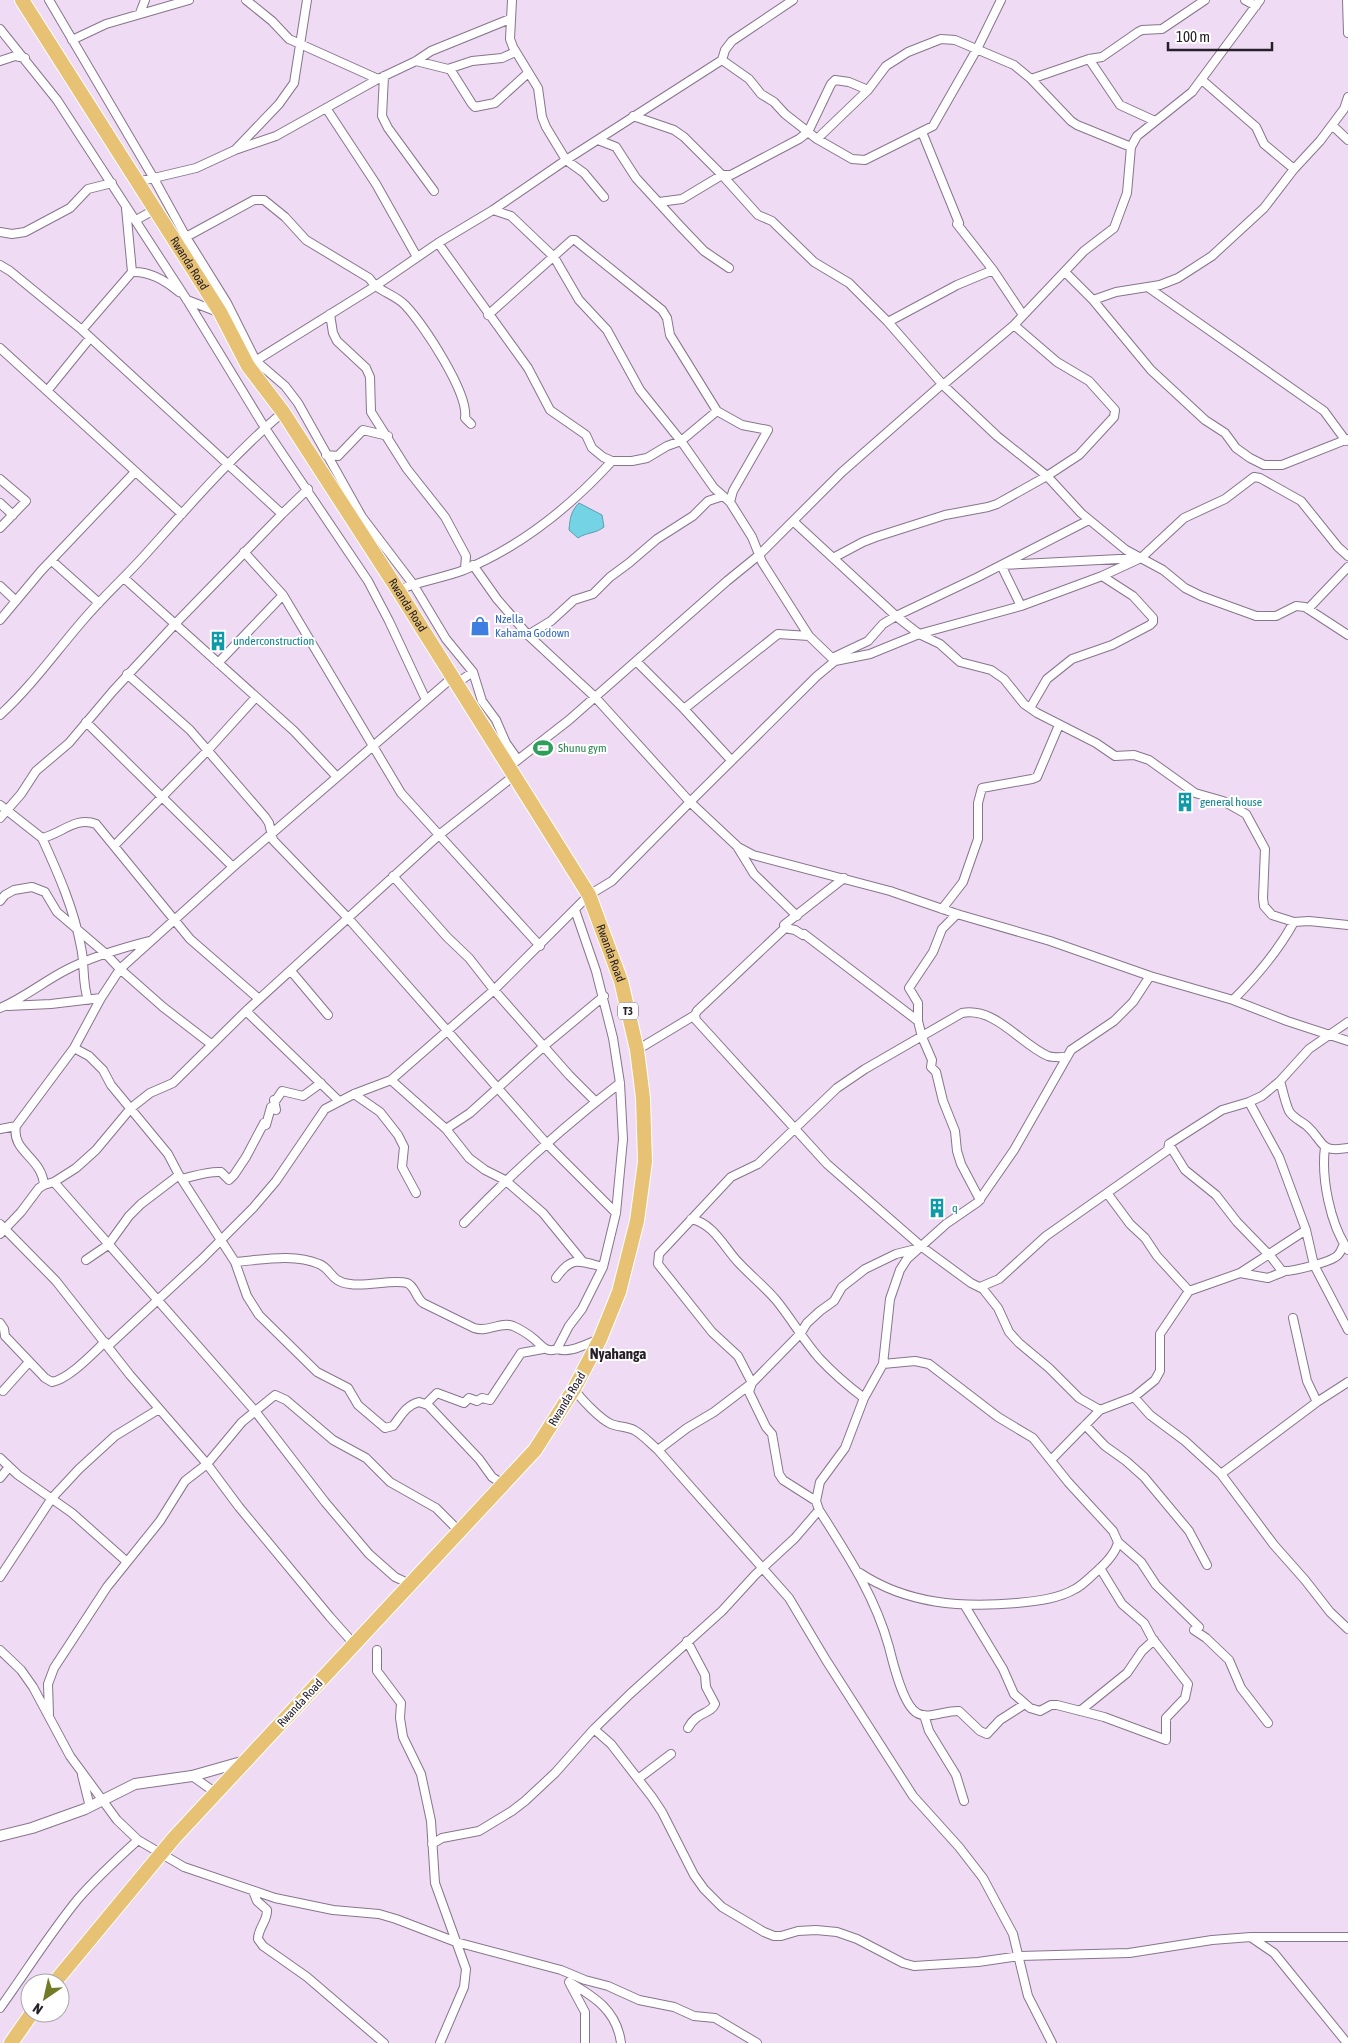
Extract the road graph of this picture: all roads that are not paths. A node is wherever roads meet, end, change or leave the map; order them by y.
1 (22, 0) edge
2 (49, 0) edge
3 (145, 0) edge
4 (188, 0) edge
5 (246, 0) edge
6 (307, 0) edge
7 (512, 0) edge
8 (776, 0) edge
9 (793, 0) edge
10 (1001, 0) edge
11 (1205, 0) edge
12 (1245, 0) edge
13 (1347, 0) edge
14 (1258, 3) edge
15 (779, 10) junction
16 (140, 13) junction
17 (510, 19) junction
18 (0, 29) edge
19 (1348, 33) edge
20 (72, 40) junction
21 (300, 45) junction
22 (977, 49) junction
23 (515, 52) junction
24 (25, 58) junction
25 (1089, 59) junction
26 (722, 60) junction
27 (0, 61) edge
28 (416, 61) junction
29 (450, 68) junction
30 (528, 73) junction
31 (381, 77) junction
32 (1031, 79) junction
33 (1202, 80) junction
34 (868, 90) junction
35 (1348, 97) edge
36 (326, 108) junction
37 (633, 116) junction
38 (1155, 122) junction
39 (1332, 125) junction
40 (808, 132) junction
41 (922, 132) junction
42 (817, 139) junction
43 (598, 140) junction
44 (1348, 140) edge
45 (1131, 146) junction
46 (235, 150) junction
47 (566, 160) junction
48 (1294, 169) junction
49 (722, 175) junction
50 (153, 177) junction
51 (137, 182) junction
52 (112, 183) junction
53 (434, 191) dead end
54 (604, 197) dead end
55 (658, 202) junction
56 (126, 204) junction
57 (154, 210) junction
58 (494, 210) junction
59 (136, 220) junction
60 (0, 232) edge
61 (186, 237) junction
62 (438, 243) junction
63 (417, 257) junction
64 (554, 257) junction
65 (0, 265) edge
66 (729, 268) dead end
67 (993, 270) junction
68 (132, 272) junction
69 (1065, 272) junction
70 (374, 287) junction
71 (1149, 288) junction
72 (187, 300) junction
73 (1094, 300) junction
74 (220, 312) junction
75 (330, 314) junction
76 (488, 315) junction
77 (1023, 315) junction
78 (888, 322) junction
79 (1014, 325) junction
80 (82, 330) junction
81 (90, 338) junction
82 (0, 349) edge
83 (252, 363) junction
84 (943, 385) junction
85 (47, 390) junction
86 (717, 411) junction
87 (283, 412) junction
88 (471, 424) dead end
89 (265, 428) junction
90 (388, 436) junction
91 (1347, 440) edge
92 (681, 441) junction
93 (326, 455) junction
94 (612, 461) junction
95 (228, 465) junction
96 (134, 472) junction
97 (1047, 476) junction
98 (0, 479) edge
99 (308, 490) junction
100 (723, 496) junction
101 (730, 502) junction
102 (0, 503) edge
103 (182, 514) junction
104 (282, 514) junction
105 (13, 515) junction
106 (1089, 520) junction
107 (793, 521) junction
108 (0, 528) edge
109 (244, 552) junction
110 (759, 554) junction
111 (1348, 556) edge
112 (833, 558) junction
113 (1141, 558) junction
114 (52, 561) junction
115 (473, 565) junction
116 (1001, 565) junction
117 (1348, 567) edge
118 (465, 569) junction
119 (1102, 576) junction
120 (124, 578) junction
121 (413, 584) junction
122 (0, 586) edge
123 (398, 590) junction
124 (283, 595) junction
125 (16, 601) junction
126 (99, 603) junction
127 (1021, 606) junction
128 (1308, 609) junction
129 (896, 616) junction
130 (0, 620) edge
131 (175, 624) junction
132 (919, 634) junction
133 (528, 635) junction
134 (1348, 635) edge
135 (809, 636) junction
136 (834, 659) junction
137 (637, 662) junction
138 (218, 663) junction
139 (473, 672) junction
140 (127, 674) junction
141 (454, 680) junction
142 (256, 697) junction
143 (595, 698) junction
144 (426, 700) junction
145 (1030, 708) junction
146 (684, 709) junction
147 (0, 715) edge
148 (86, 722) junction
149 (1059, 724) junction
150 (373, 747) junction
151 (208, 750) junction
152 (731, 760) junction
153 (514, 767) junction
154 (337, 777) junction
155 (161, 798) junction
156 (690, 802) junction
157 (0, 805) edge
158 (7, 812) junction
159 (0, 818) edge
160 (272, 834) junction
161 (439, 835) junction
162 (42, 838) junction
163 (114, 846) junction
164 (738, 847) junction
165 (233, 867) junction
166 (393, 876) junction
167 (844, 878) junction
168 (589, 896) junction
169 (0, 901) edge
170 (942, 909) junction
171 (575, 910) junction
172 (957, 914) junction
173 (797, 916) junction
174 (348, 918) junction
175 (174, 919) junction
176 (1294, 922) junction
177 (1348, 925) edge
178 (76, 928) junction
179 (785, 928) junction
180 (151, 940) junction
181 (540, 946) junction
182 (106, 954) junction
183 (82, 962) junction
184 (120, 969) junction
185 (291, 971) junction
186 (1150, 976) junction
187 (494, 990) junction
188 (604, 996) junction
189 (101, 998) junction
190 (88, 1000) junction
191 (259, 1000) junction
192 (1233, 1000) junction
193 (3, 1007) edge
194 (246, 1011) junction
195 (328, 1015) dead end
196 (695, 1016) junction
197 (918, 1020) junction
198 (1348, 1022) edge
199 (446, 1031) junction
200 (1328, 1036) junction
201 (922, 1037) junction
202 (1348, 1041) edge
203 (211, 1044) junction
204 (544, 1046) junction
205 (74, 1048) junction
206 (637, 1050) junction
207 (1067, 1057) junction
208 (391, 1080) junction
209 (1280, 1081) junction
210 (321, 1083) junction
211 (620, 1083) junction
212 (498, 1088) junction
213 (354, 1094) junction
214 (340, 1101) junction
215 (596, 1102) junction
216 (1249, 1102) junction
217 (131, 1108) junction
218 (16, 1126) junction
219 (795, 1128) junction
220 (0, 1129) edge
221 (446, 1129) junction
222 (547, 1144) junction
223 (1168, 1144) junction
224 (1325, 1147) junction
225 (1348, 1148) edge
226 (181, 1177) junction
227 (505, 1180) junction
228 (54, 1182) junction
229 (44, 1185) junction
230 (416, 1193) dead end
231 (1107, 1193) junction
232 (980, 1200) junction
233 (616, 1214) junction
234 (691, 1219) junction
235 (464, 1223) dead end
236 (2, 1229) edge
237 (1306, 1230) junction
238 (221, 1240) junction
239 (108, 1245) junction
240 (922, 1247) junction
241 (1346, 1247) edge
242 (1267, 1254) junction
243 (86, 1260) dead end
244 (235, 1262) junction
245 (583, 1262) junction
246 (1314, 1265) junction
247 (603, 1267) junction
248 (1283, 1272) junction
249 (1240, 1273) junction
250 (556, 1278) dead end
251 (980, 1287) junction
252 (1189, 1291) junction
253 (158, 1300) junction
254 (1293, 1318) dead end
255 (0, 1324) edge
256 (1348, 1330) edge
257 (800, 1334) junction
258 (600, 1339) junction
259 (107, 1344) junction
260 (557, 1348) junction
261 (543, 1349) junction
262 (29, 1362) junction
263 (883, 1364) junction
264 (1348, 1382) edge
265 (752, 1383) junction
266 (574, 1389) junction
267 (3, 1390) dead end
268 (1134, 1397) junction
269 (864, 1398) junction
270 (1317, 1402) junction
271 (426, 1404) junction
272 (159, 1409) junction
273 (255, 1410) junction
274 (1100, 1410) junction
275 (1085, 1425) junction
276 (658, 1450) junction
277 (0, 1458) edge
278 (1051, 1460) junction
279 (207, 1464) junction
280 (9, 1467) junction
281 (1221, 1474) junction
282 (0, 1478) edge
283 (504, 1485) junction
284 (52, 1498) junction
285 (816, 1501) junction
286 (819, 1510) junction
287 (459, 1531) junction
288 (1118, 1542) junction
289 (126, 1561) junction
290 (1207, 1565) dead end
291 (763, 1568) junction
292 (1100, 1568) junction
293 (858, 1572) junction
294 (0, 1577) edge
295 (410, 1584) junction
296 (965, 1606) junction
297 (1348, 1629) edge
298 (1154, 1640) junction
299 (687, 1641) junction
300 (354, 1644) junction
301 (0, 1650) edge
302 (377, 1650) dead end
303 (1025, 1704) junction
304 (1080, 1712) junction
305 (924, 1715) junction
306 (50, 1722) junction
307 (1268, 1723) dead end
308 (688, 1728) dead end
309 (594, 1729) junction
310 (670, 1754) dead end
311 (246, 1761) junction
312 (82, 1773) junction
313 (192, 1776) junction
314 (638, 1779) junction
315 (216, 1793) junction
316 (104, 1800) junction
317 (964, 1801) dead end
318 (90, 1807) junction
319 (0, 1836) edge
320 (138, 1840) junction
321 (432, 1844) junction
322 (161, 1854) junction
323 (253, 1891) junction
324 (1251, 1937) junction
325 (1348, 1938) edge
326 (456, 1942) junction
327 (1020, 1956) junction
328 (561, 1970) junction
329 (62, 1973) edge
330 (569, 1982) junction
331 (0, 2008) edge
332 (25, 2023) edge
333 (11, 2043) edge
334 (384, 2043) edge
335 (440, 2043) edge
336 (585, 2043) edge
337 (622, 2043) edge
338 (757, 2043) edge
339 (1052, 2043) edge
340 (1347, 2043) edge

1 - 51 highway, Rwanda Road / T3
2 - 20 street
3 - 16 street
4 - 16 street
5 - 21 street
6 - 21 street
7 - 17 street
8 - 15 street
9 - 15 street
10 - 22 street
11 - 25 street
12 - 14 street
13 - 19 street
14 - 33 street
15 - 26 street
16 - 20 street
17 - 23 street
17 - 28 street
18 - 24 street
20 - 50 street
21 - 31 street
21 - 46 street
22 - 32 street
22 - 34 street
22 - 41 street
23 - 29 street
23 - 30 street
24 - 27 street
24 - 52 street
25 - 32 street
25 - 38 street
26 - 37 street
26 - 40 street
28 - 29 street
28 - 31 street
29 - 30 street
30 - 47 street
31 - 36 street
31 - 53 street
32 - 45 street
33 - 38 street
33 - 48 street
34 - 40 street
34 - 42 street
35 - 39 street
36 - 46 street
36 - 63 street
37 - 43 street
37 - 49 street
38 - 45 street
39 - 44 street
39 - 48 street
40 - 42 street
40 - 49 street
41 - 42 street
41 - 67 street
43 - 47 street
43 - 55 street
45 - 69 street
46 - 50 street
47 - 54 street
47 - 58 street
48 - 71 street
49 - 55 street
49 - 78 street
50 - 51 street
50 - 61 street
51 - 57 highway, Rwanda Road / T3
52 - 56 street
52 - 60 street
55 - 66 street
56 - 59 street
56 - 68 street
57 - 59 street
57 - 74 highway, Rwanda Road / T3
58 - 62 street
58 - 64 street
59 - 72 street
61 - 70 street
61 - 83 street
62 - 63 street
62 - 76 street
63 - 70 street
64 - 76 street
64 - 86 street
64 - 92 street
65 - 80 street
67 - 77 street
67 - 78 street
68 - 72 street
68 - 80 street
69 - 73 street
69 - 77 street
70 - 75 street
70 - 88 street
71 - 73 street
71 - 91 street
72 - 74 street
72 - 89 street
73 - 91 street
74 - 83 highway, Rwanda Road / T3
75 - 83 street
75 - 90 street
76 - 94 street
77 - 79 street
78 - 84 street
79 - 84 street
79 - 97 street
80 - 81 street
81 - 85 street
81 - 95 street
82 - 85 street
83 - 87 highway, Rwanda Road / T3
83 - 93 street
84 - 97 street
84 - 107 street
85 - 96 street
86 - 92 street
86 - 101 street
87 - 89 street
87 - 123 highway, Rwanda Road / T3
89 - 95 street
89 - 99 street
90 - 93 street
90 - 118 street
92 - 94 street
92 - 100 street
93 - 121 street
94 - 115 street
95 - 103 street
95 - 104 street
96 - 103 street
96 - 114 street
97 - 106 street
97 - 112 street
98 - 105 street
99 - 104 street
99 - 144 street
100 - 101 street
100 - 133 street
101 - 110 street
102 - 105 street
103 - 120 street
104 - 109 street
105 - 108 street
106 - 113 street
106 - 116 street
107 - 110 street
107 - 112 street
109 - 124 street
109 - 131 street
110 - 135 street
110 - 137 street
111 - 113 street
112 - 129 street
113 - 116 street
113 - 119 street
113 - 128 street
114 - 125 street
114 - 126 street
115 - 118 street
115 - 133 street
116 - 127 street
116 - 129 street
117 - 128 street
118 - 121 street
119 - 127 street
119 - 145 street
120 - 126 street
120 - 131 street
121 - 123 street
121 - 139 street
122 - 125 street
123 - 141 highway, Rwanda Road / T3
124 - 138 street
124 - 150 street
125 - 130 street
126 - 147 street
127 - 132 street
128 - 134 street
129 - 132 street
129 - 136 street
131 - 138 street
131 - 140 street
132 - 136 street
132 - 145 street
133 - 143 street
135 - 136 street
135 - 146 street
136 - 152 street
137 - 143 street
137 - 146 street
138 - 142 street
139 - 141 street
139 - 153 street
140 - 148 street
140 - 151 street
141 - 144 street
141 - 153 highway, Rwanda Road / T3
142 - 151 street
142 - 154 street
143 - 153 street
143 - 156 street
144 - 150 street
145 - 149 street
146 - 152 street
148 - 155 street
148 - 158 street
149 - 170 street
149 - 176 street
150 - 154 street
150 - 161 street
151 - 155 street
151 - 160 street
152 - 156 street
153 - 161 street
153 - 168 highway, Rwanda Road / T3
154 - 160 street
155 - 163 street
155 - 165 street
156 - 164 street
156 - 168 street
157 - 158 street
158 - 159 street
158 - 162 street
160 - 165 street
160 - 174 street
161 - 166 street
161 - 181 street
162 - 163 street
162 - 178 street
163 - 175 street
164 - 167 street
164 - 173 street
165 - 175 street
166 - 174 street
166 - 187 street
167 - 170 street
167 - 173 street
168 - 171 street
168 - 206 highway, Rwanda Road / T3
169 - 178 street
170 - 172 street
171 - 181 street
171 - 188 street
172 - 186 street
172 - 197 street
173 - 179 street
174 - 185 street
174 - 199 street
175 - 180 street
175 - 191 street
176 - 177 street
176 - 192 street
178 - 182 street
178 - 183 street
179 - 196 street
179 - 197 street
180 - 182 street
180 - 184 street
181 - 187 street
182 - 183 street
182 - 184 street
183 - 190 street
183 - 193 street
184 - 189 street
184 - 203 street
185 - 191 street
185 - 195 street
186 - 192 street
186 - 207 street
187 - 199 street
187 - 204 street
188 - 204 street
188 - 211 street
189 - 190 street
189 - 205 street
190 - 193 street
191 - 194 street
192 - 200 street
194 - 203 street
194 - 210 street
196 - 206 street
196 - 219 street
197 - 201 street
198 - 200 street
199 - 208 street
199 - 212 street
200 - 202 street
200 - 209 street
201 - 207 street
201 - 219 street
201 - 232 street
203 - 217 street
204 - 212 street
204 - 215 street
205 - 217 street
205 - 218 street
206 - 258 highway, Rwanda Road / T3
207 - 232 street
208 - 213 street
208 - 221 street
209 - 216 street
209 - 224 street
210 - 214 street
210 - 226 street
211 - 215 street
211 - 233 street
212 - 221 street
212 - 222 street
213 - 214 street
213 - 230 street
214 - 238 street
215 - 222 street
216 - 223 street
216 - 237 street
217 - 226 street
217 - 228 street
218 - 220 street
218 - 229 street
219 - 234 street
219 - 240 street
221 - 227 street
222 - 227 street
222 - 233 street
223 - 231 street
223 - 242 street
224 - 225 street
224 - 241 street
226 - 238 street
226 - 239 street
227 - 235 street
227 - 245 street
228 - 229 street
228 - 239 street
229 - 236 street
231 - 251 street
231 - 252 street
232 - 240 street
233 - 247 street
234 - 257 street
234 - 265 street
236 - 259 street
237 - 242 street
237 - 246 street
238 - 244 street
238 - 253 street
239 - 243 street
239 - 253 street
240 - 251 street
240 - 257 street
240 - 263 street
241 - 246 street
242 - 248 street
242 - 249 street
244 - 261 street
244 - 271 street
245 - 247 street
245 - 250 street
246 - 248 street
246 - 256 street
247 - 260 street
248 - 249 street
249 - 252 street
251 - 274 street
252 - 268 street
253 - 259 street
253 - 273 street
254 - 270 street
255 - 262 street
257 - 265 street
257 - 269 street
258 - 260 street
258 - 266 highway, Rwanda Road / T3
259 - 262 street
259 - 272 street
260 - 261 street
261 - 271 street
262 - 267 street
263 - 269 street
263 - 278 street
264 - 270 street
265 - 276 street
265 - 285 street
266 - 276 street
266 - 283 highway, Rwanda Road / T3
268 - 274 street
268 - 281 street
269 - 285 street
270 - 281 street
271 - 283 street
272 - 279 street
272 - 284 street
273 - 279 street
273 - 287 street
273 - 295 street
274 - 275 street
275 - 278 street
275 - 290 street
276 - 291 street
277 - 280 street
278 - 288 street
279 - 289 street
279 - 300 street
280 - 282 street
280 - 284 street
281 - 297 street
283 - 287 highway, Rwanda Road / T3
284 - 289 street
284 - 294 street
285 - 286 street
286 - 291 street
286 - 293 street
287 - 295 highway, Rwanda Road / T3
288 - 292 street
288 - 307 street
289 - 306 street
291 - 299 street
291 - 327 street
292 - 296 street
292 - 298 street
293 - 296 street
293 - 305 street
295 - 300 highway, Rwanda Road / T3
296 - 303 street
298 - 304 street
298 - 304 street
299 - 308 street
299 - 309 street
300 - 311 highway, Rwanda Road / T3
301 - 306 street
302 - 321 street
303 - 304 street
303 - 305 street
305 - 317 street
306 - 312 street
309 - 314 street
309 - 321 street
310 - 314 street
311 - 313 street
311 - 315 highway, Rwanda Road / T3
312 - 316 street
312 - 318 street
313 - 315 street
313 - 316 street
314 - 327 street
315 - 322 highway, Rwanda Road / T3
316 - 318 street
316 - 320 street
318 - 319 street
320 - 322 street
320 - 331 street
321 - 326 street
322 - 323 street
322 - 329 highway, Rwanda Road / T3
323 - 326 street
323 - 334 street
324 - 325 street
324 - 327 street
324 - 340 street
326 - 328 street
326 - 335 street
327 - 339 street
328 - 330 street
328 - 338 street
330 - 336 street
330 - 337 street
332 - 333 highway

